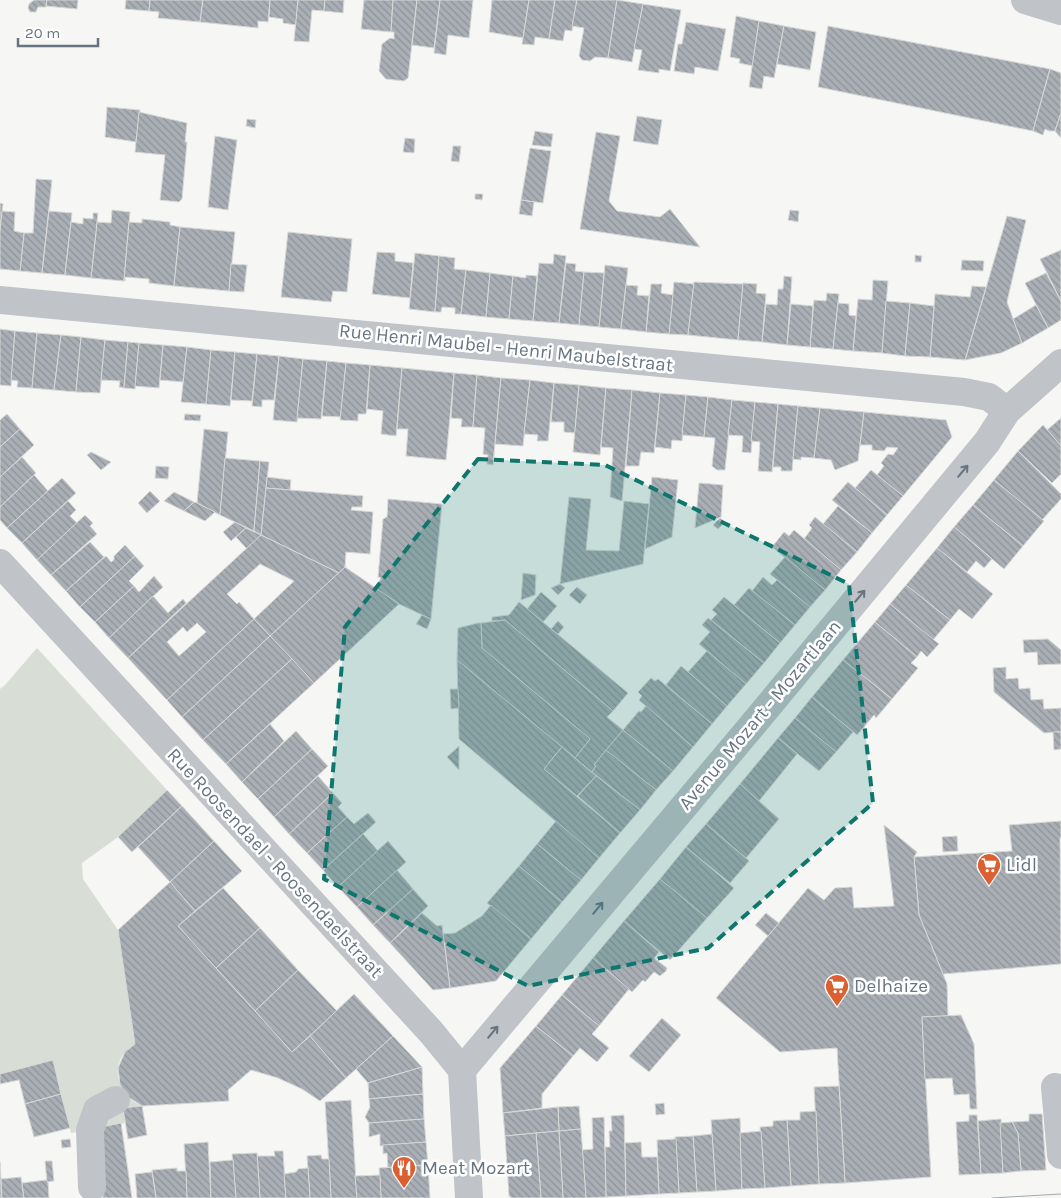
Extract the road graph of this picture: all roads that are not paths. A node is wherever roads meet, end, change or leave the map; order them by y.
1 (1025, 0) edge
2 (1061, 11) edge
3 (0, 300) edge
4 (1061, 363) edge
5 (1007, 410) junction
6 (0, 563) edge
7 (462, 1070) junction
8 (1055, 1087) dead end
9 (116, 1100) dead end
10 (1061, 1155) edge
11 (92, 1186) dead end
12 (469, 1198) edge

1 - 2 street
3 - 5 street, Rue Henri Maubel - Henri Maubelstraat
4 - 5 street, Avenue Mozart - Mozartlaan
7 -> 5 street, Avenue Mozart - Mozartlaan
6 - 7 street, Rue Roosendael - Roosendaelstraat
7 - 12 street
8 - 10 street
9 - 11 street

